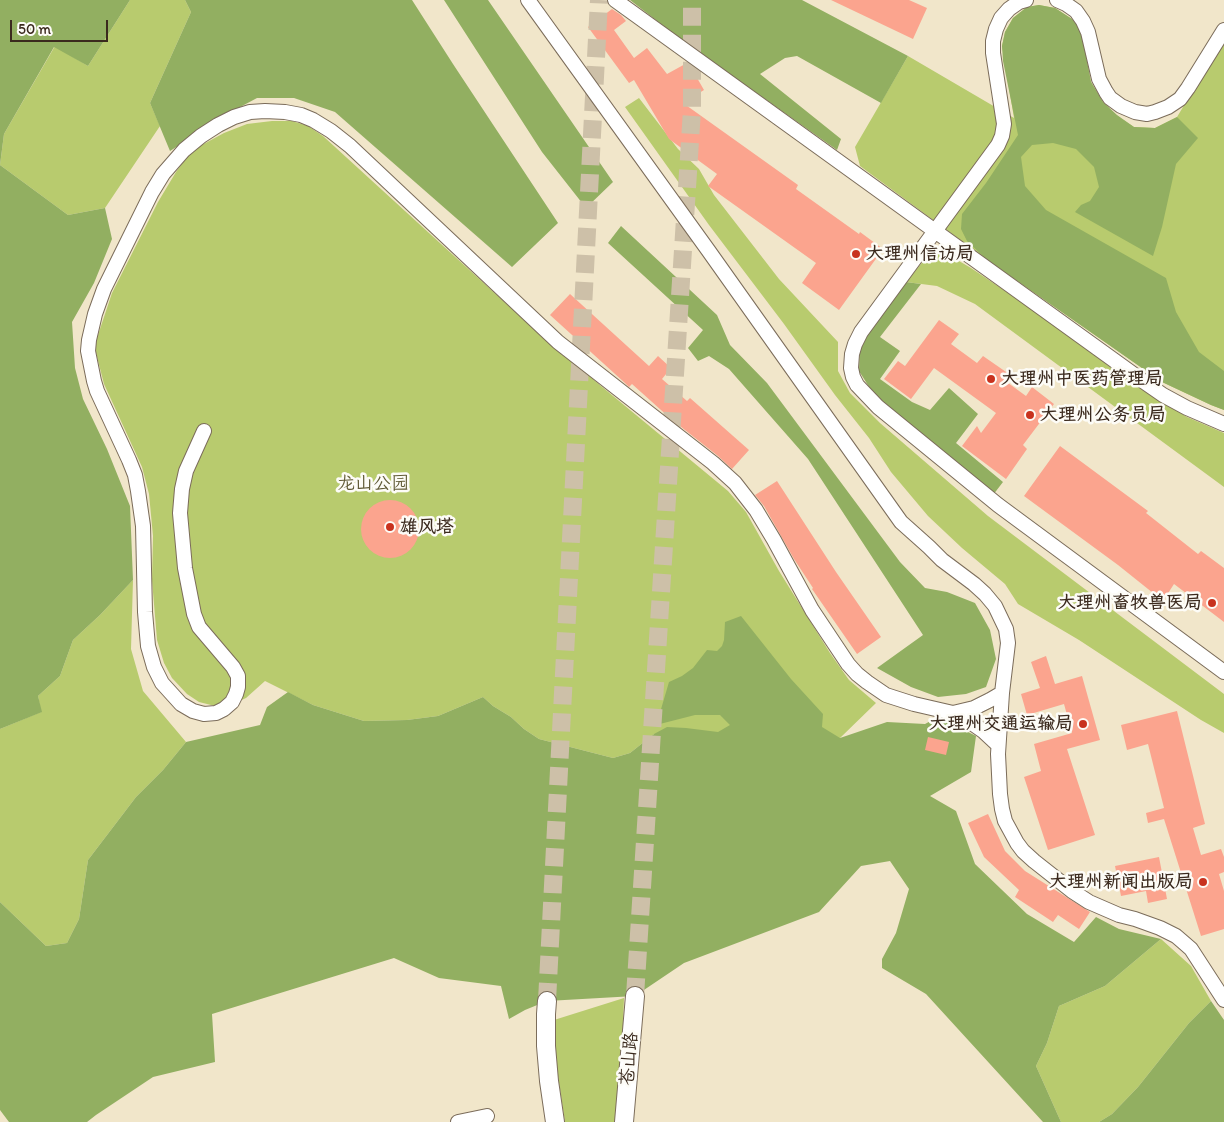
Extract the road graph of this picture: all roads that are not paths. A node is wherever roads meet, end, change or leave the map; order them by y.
1 (528, 0) edge
2 (615, 0) edge
3 (1026, 0) edge
4 (1057, 0) edge
5 (1224, 30) edge
6 (935, 230) junction
7 (1224, 424) edge
8 (204, 431) dead end
9 (1224, 672) edge
10 (1002, 693) junction
11 (952, 713) junction
12 (998, 745) junction
13 (635, 996) tunnel mouth
14 (1224, 1000) edge
15 (547, 1001) tunnel mouth
16 (487, 1116) dead end
17 (458, 1122) edge
18 (555, 1122) edge
19 (624, 1122) edge

1 - 10 street
2 - 6 street
3 - 6 street
4 - 5 street
6 - 7 street
6 - 9 street
8 - 11 street
10 - 11 street
10 - 12 street
11 - 12 street
12 - 14 street
13 - 19 main road, 苍山路
15 - 18 main road
16 - 17 street

